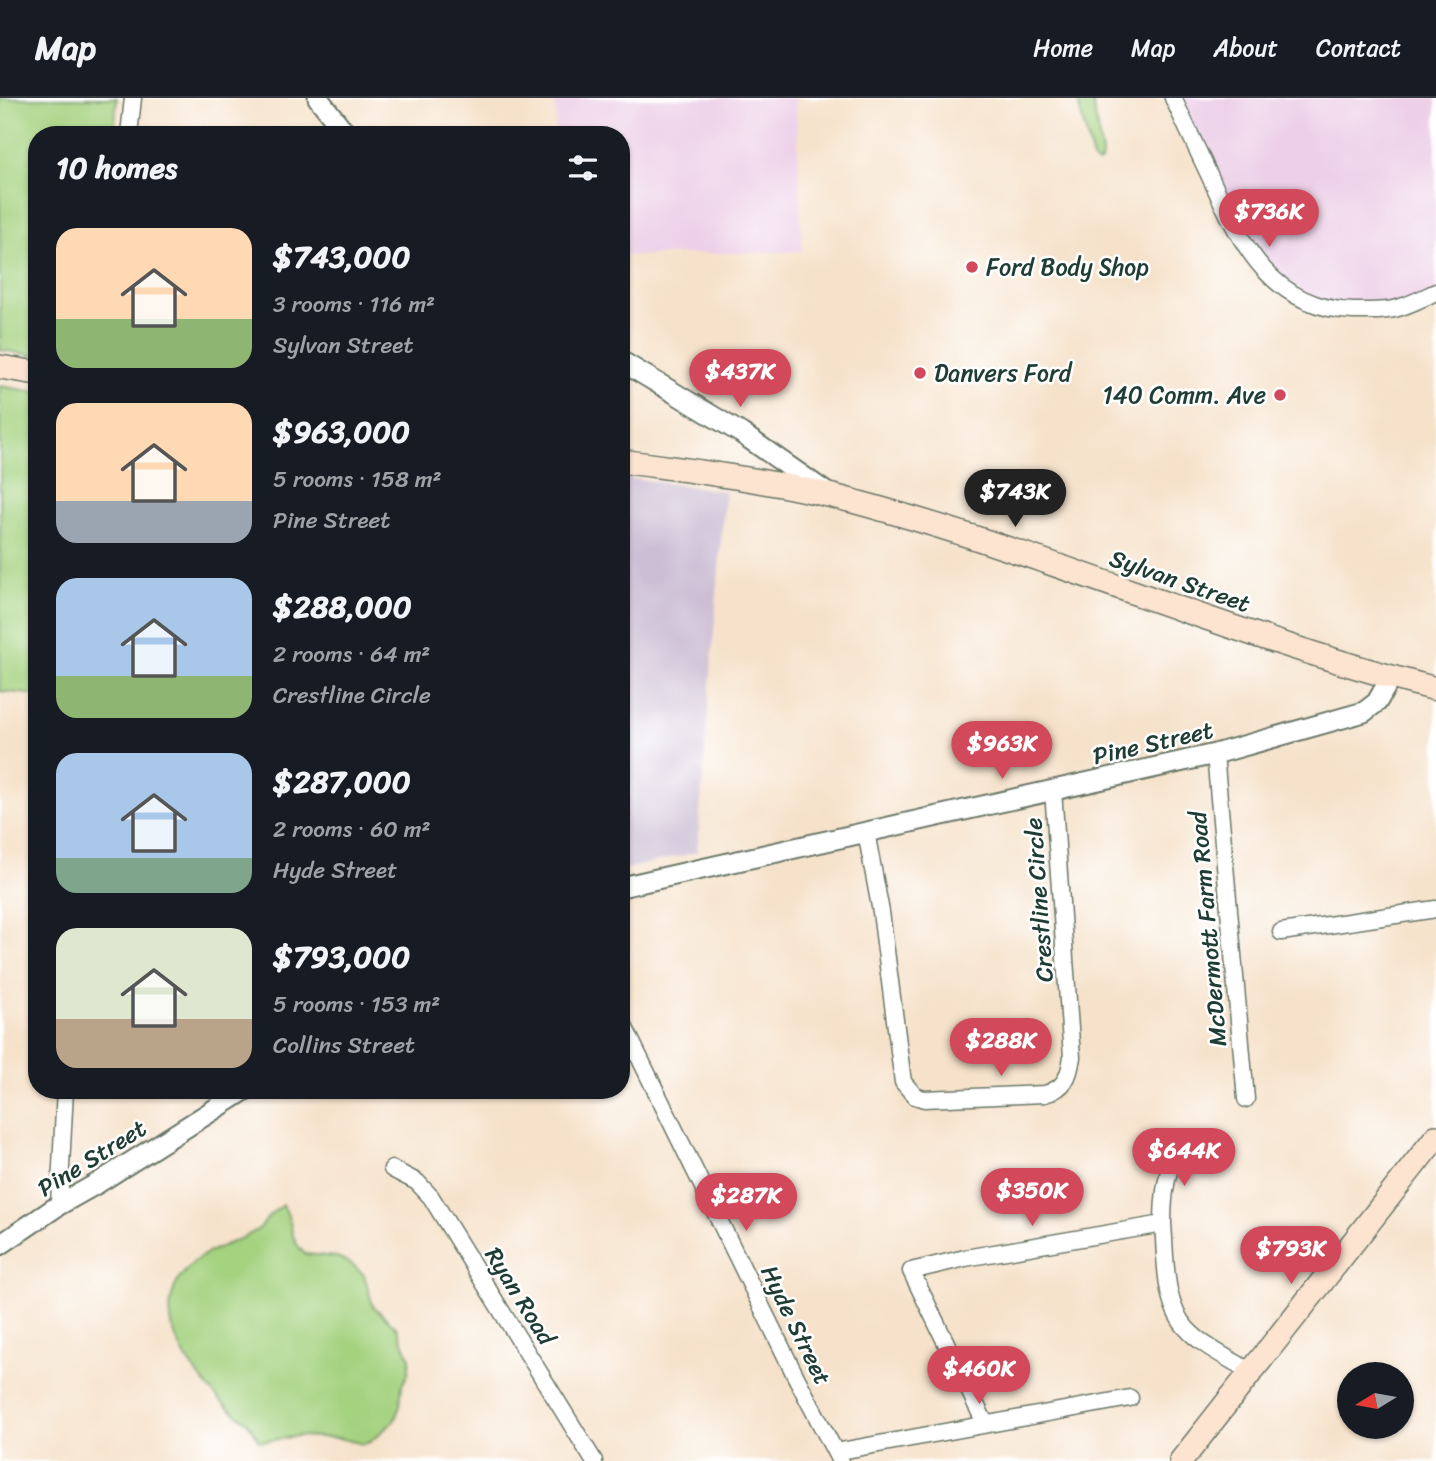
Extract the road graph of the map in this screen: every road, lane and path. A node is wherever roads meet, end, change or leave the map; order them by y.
1 (133, 98) edge
2 (318, 98) edge
3 (1173, 98) edge
4 (131, 126) edge
5 (340, 126) edge
6 (1436, 292) edge
7 (630, 366) edge
8 (0, 367) edge
9 (28, 372) edge
10 (630, 462) edge
11 (831, 496) junction
12 (1390, 679) junction
13 (1436, 689) edge
14 (1215, 754) junction
15 (1053, 790) junction
16 (866, 832) junction
17 (630, 885) edge
18 (1436, 909) edge
19 (1281, 932) dead end
20 (630, 1038) edge
21 (65, 1099) edge
22 (231, 1099) edge
23 (1246, 1099) dead end
24 (1436, 1137) edge
25 (1179, 1146) dead end
26 (392, 1169) dead end
27 (59, 1205) junction
28 (1163, 1224) junction
29 (0, 1245) edge
30 (1251, 1372) junction
31 (1130, 1398) dead end
32 (985, 1423) junction
33 (838, 1457) edge
34 (594, 1461) edge
35 (1181, 1461) edge

1 - 4 street
2 - 5 street
3 - 6 street
7 - 11 street
8 - 9 main road
10 - 11 main road, Sylvan Street
11 - 12 main road, Sylvan Street
12 - 13 main road, Sylvan Street
12 - 14 street, Pine Street
14 - 15 street, Pine Street
14 - 23 street, McDermott Farm Road
15 - 16 street, Pine Street
15 - 16 street, Crestline Circle
16 - 17 street, Pine Street
18 - 19 street
20 - 33 street, Hyde Street
21 - 27 street
22 - 27 street, Pine Street
24 - 30 main road
25 - 28 street
26 - 34 street, Ryan Road
27 - 29 street, Pine Street
28 - 30 street
28 - 32 street
30 - 35 main road
31 - 32 street
32 - 33 street

